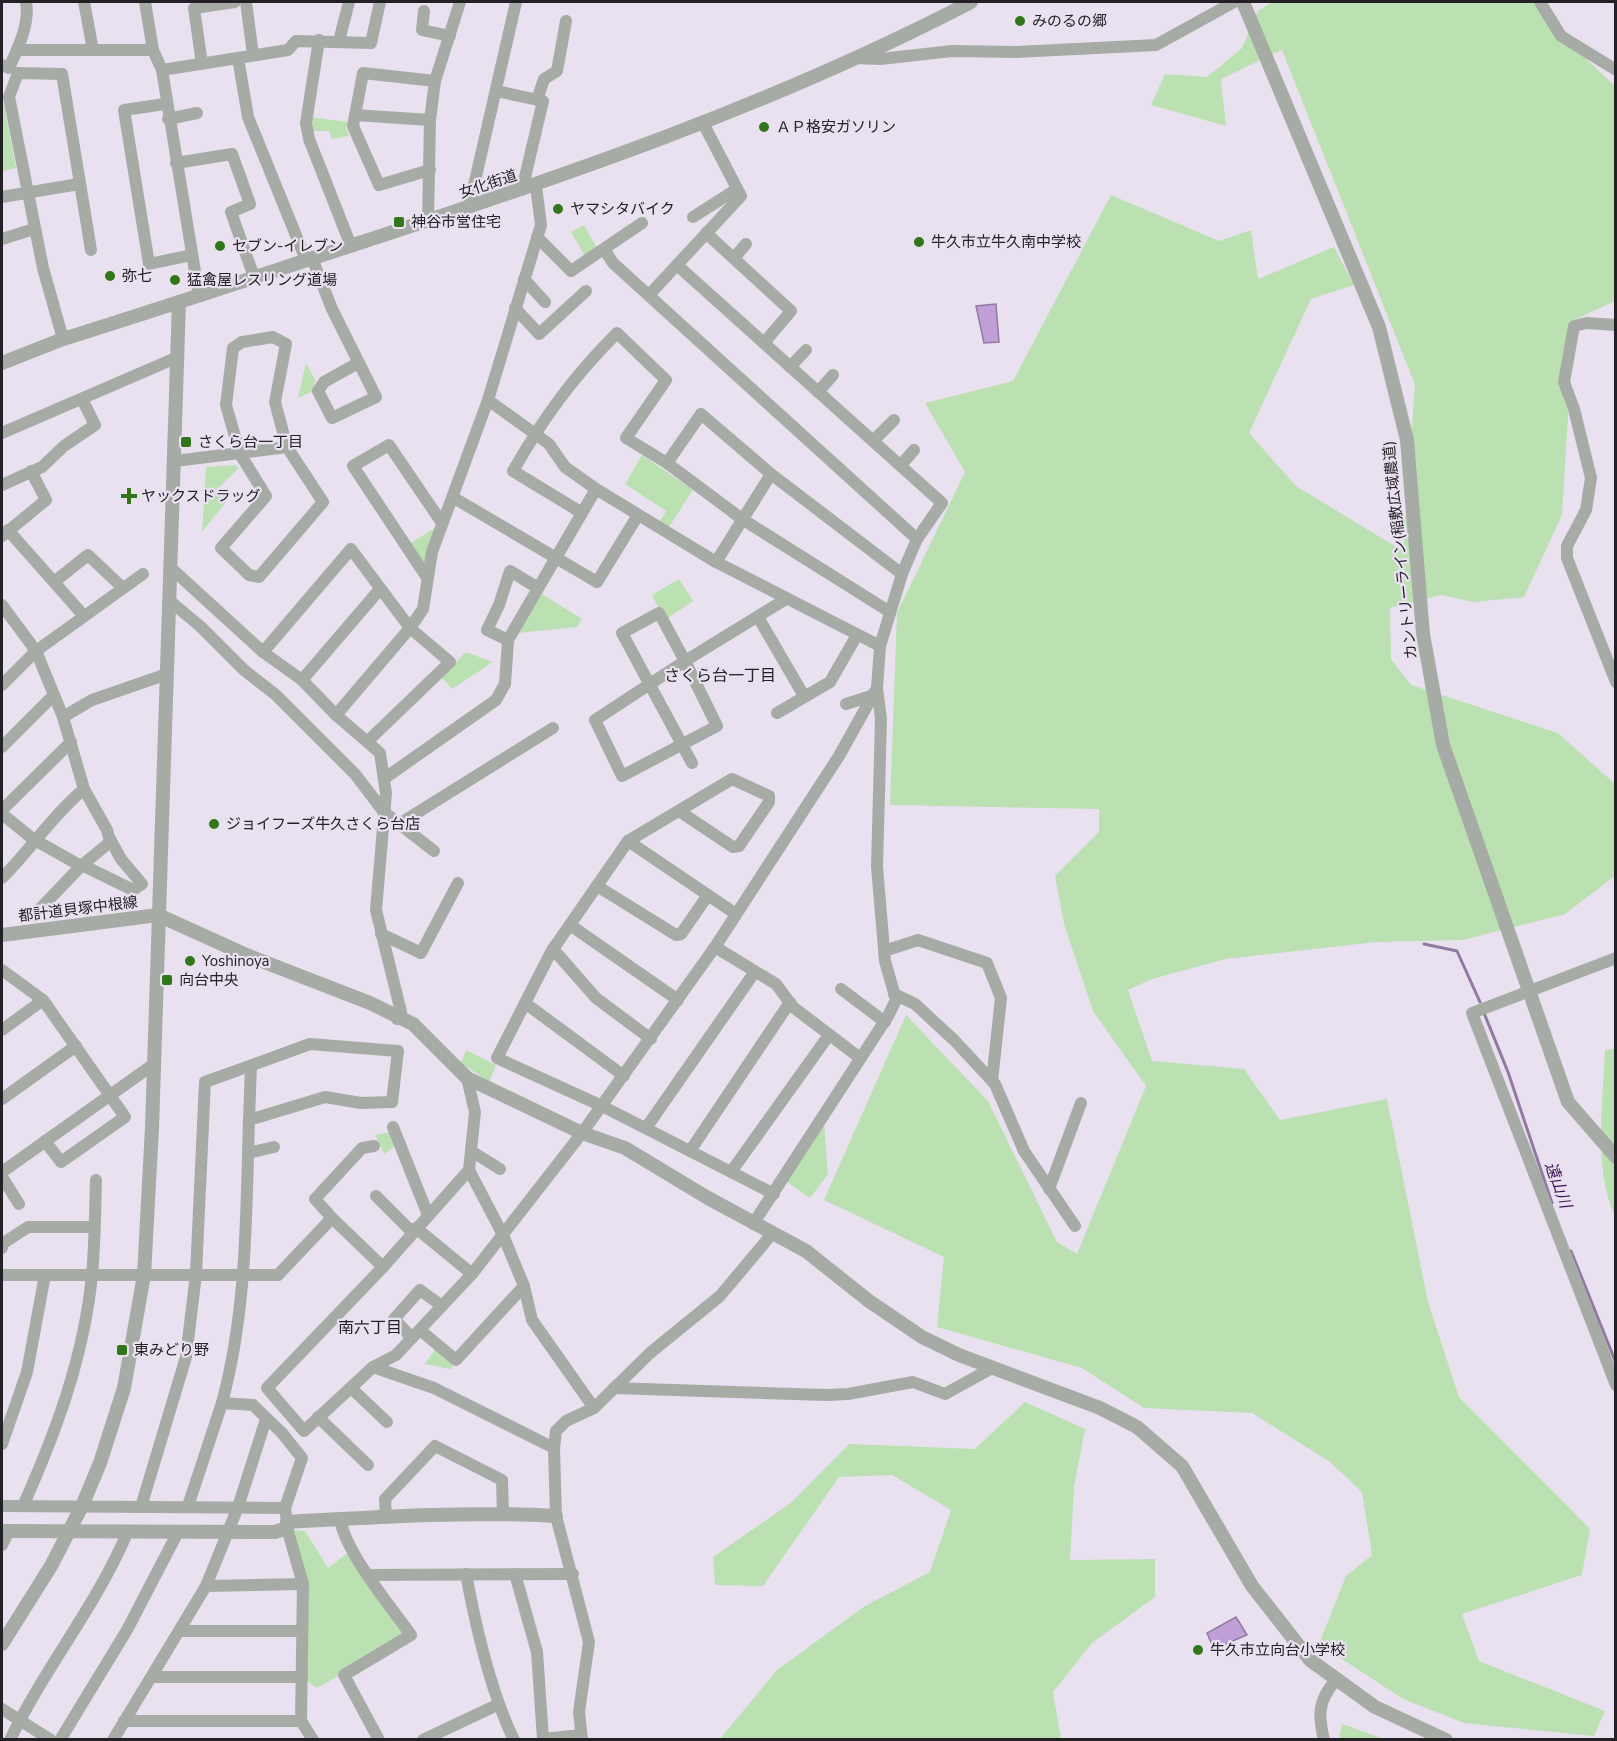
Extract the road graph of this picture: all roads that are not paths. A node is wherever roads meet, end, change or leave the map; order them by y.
1 (26, 2) edge
2 (84, 2) edge
3 (145, 2) edge
4 (235, 2) edge
5 (246, 2) edge
6 (348, 2) edge
7 (380, 2) edge
8 (460, 2) edge
9 (516, 2) edge
10 (970, 2) edge
11 (1233, 2) edge
12 (1243, 2) edge
13 (1540, 2) edge
14 (424, 12) dead end
15 (567, 21) dead end
16 (450, 36) junction
17 (319, 40) junction
18 (339, 41) junction
19 (17, 50) junction
20 (93, 50) junction
21 (153, 50) junction
22 (253, 55) junction
23 (238, 58) junction
24 (853, 58) junction
25 (202, 64) junction
26 (2, 65) edge
27 (162, 70) junction
28 (1616, 70) edge
29 (435, 81) junction
30 (496, 91) junction
31 (537, 100) junction
32 (165, 104) junction
33 (196, 113) dead end
34 (355, 115) junction
35 (168, 119) junction
36 (430, 120) junction
37 (703, 123) junction
38 (176, 163) junction
39 (430, 170) junction
40 (79, 184) junction
41 (536, 186) junction
42 (737, 189) junction
43 (522, 190) junction
44 (28, 193) junction
45 (2, 196) edge
46 (469, 207) junction
47 (693, 217) dead end
48 (428, 221) junction
49 (642, 223) dead end
50 (34, 230) junction
51 (706, 233) junction
52 (537, 237) junction
53 (2, 239) edge
54 (746, 244) dead end
55 (351, 246) junction
56 (604, 249) junction
57 (92, 250) dead end
58 (192, 255) junction
59 (734, 258) junction
60 (309, 259) junction
61 (676, 265) junction
62 (255, 277) junction
63 (524, 279) junction
64 (586, 291) dead end
65 (649, 295) junction
66 (199, 296) junction
67 (179, 302) junction
68 (545, 302) dead end
69 (515, 308) junction
70 (1616, 325) edge
71 (63, 339) junction
72 (764, 343) junction
73 (806, 350) dead end
74 (178, 357) junction
75 (5, 358) edge
76 (358, 363) junction
77 (790, 367) junction
78 (833, 375) dead end
79 (818, 392) junction
80 (82, 399) junction
81 (488, 400) junction
82 (894, 420) dead end
83 (2, 433) edge
84 (533, 435) junction
85 (873, 441) junction
86 (287, 447) junction
87 (914, 450) dead end
88 (240, 454) junction
89 (175, 461) junction
90 (667, 463) junction
91 (901, 465) junction
92 (31, 471) junction
93 (771, 474) junction
94 (2, 485) edge
95 (596, 489) junction
96 (454, 498) junction
97 (582, 513) junction
98 (638, 515) junction
99 (742, 519) junction
100 (442, 523) junction
101 (5, 533) edge
102 (917, 539) junction
103 (556, 558) junction
104 (716, 562) junction
105 (171, 568) junction
106 (143, 574) dead end
107 (902, 574) junction
108 (426, 576) junction
109 (54, 582) junction
110 (123, 588) junction
111 (538, 588) junction
112 (380, 589) junction
113 (786, 599) junction
114 (170, 602) junction
115 (2, 605) edge
116 (890, 612) junction
117 (84, 616) junction
118 (758, 617) junction
119 (410, 628) junction
120 (857, 635) junction
121 (508, 640) junction
122 (880, 646) junction
123 (36, 651) junction
124 (263, 652) junction
125 (686, 661) junction
126 (167, 674) junction
127 (302, 680) junction
128 (1616, 682) edge
129 (2, 685) edge
130 (648, 686) junction
131 (875, 692) junction
132 (54, 695) junction
133 (804, 696) junction
134 (846, 704) dead end
135 (777, 713) dead end
136 (336, 715) junction
137 (63, 717) junction
138 (553, 728) dead end
139 (368, 741) junction
140 (71, 742) junction
141 (681, 745) junction
142 (2, 747) edge
143 (692, 763) dead end
144 (385, 778) junction
145 (84, 789) junction
146 (679, 811) junction
147 (2, 812) edge
148 (384, 812) junction
149 (399, 824) junction
150 (33, 839) junction
151 (110, 839) junction
152 (628, 841) junction
153 (434, 851) dead end
154 (82, 866) junction
155 (2, 878) edge
156 (458, 883) dead end
157 (597, 886) junction
158 (708, 895) junction
159 (39, 910) dead end
160 (736, 914) junction
161 (158, 915) junction
162 (570, 925) junction
163 (381, 934) junction
164 (2, 935) edge
165 (715, 946) junction
166 (553, 950) junction
167 (884, 951) junction
168 (1616, 958) edge
169 (2, 970) edge
170 (754, 973) junction
171 (841, 989) dead end
172 (1530, 990) junction
173 (894, 994) junction
174 (43, 1000) junction
175 (678, 1000) junction
176 (790, 1002) junction
177 (525, 1003) junction
178 (398, 1019) junction
179 (885, 1022) junction
180 (2, 1030) edge
181 (829, 1035) junction
182 (651, 1039) junction
183 (76, 1046) junction
184 (860, 1058) junction
185 (154, 1064) junction
186 (251, 1066) junction
187 (624, 1076) junction
188 (467, 1078) junction
189 (992, 1080) junction
190 (111, 1094) junction
191 (2, 1099) edge
192 (1081, 1103) dead end
193 (602, 1106) junction
194 (249, 1120) junction
195 (393, 1127) dead end
196 (646, 1128) junction
197 (582, 1133) junction
198 (45, 1141) junction
199 (374, 1146) dead end
200 (274, 1147) dead end
201 (471, 1151) junction
202 (690, 1151) junction
203 (248, 1153) junction
204 (1616, 1157) edge
205 (500, 1169) dead end
206 (469, 1170) junction
207 (731, 1172) junction
208 (2, 1173) edge
209 (2, 1178) edge
210 (96, 1180) dead end
211 (1049, 1189) junction
212 (774, 1194) junction
213 (376, 1196) dead end
214 (19, 1204) dead end
215 (428, 1215) junction
216 (332, 1218) junction
217 (753, 1224) junction
218 (94, 1227) junction
219 (1074, 1227) dead end
220 (414, 1230) junction
221 (772, 1234) junction
222 (503, 1235) junction
223 (2, 1248) edge
224 (384, 1267) junction
225 (196, 1274) junction
226 (472, 1274) junction
227 (2, 1275) edge
228 (45, 1275) junction
229 (92, 1275) junction
230 (144, 1275) junction
231 (243, 1276) junction
232 (524, 1286) junction
233 (442, 1306) junction
234 (416, 1334) junction
235 (373, 1367) junction
236 (992, 1368) junction
237 (1616, 1385) edge
238 (351, 1388) junction
239 (614, 1388) junction
240 (222, 1403) junction
241 (594, 1408) junction
242 (318, 1418) junction
243 (266, 1419) junction
244 (387, 1422) dead end
245 (2, 1444) edge
246 (554, 1448) junction
247 (368, 1465) dead end
248 (2, 1506) edge
249 (23, 1506) junction
250 (82, 1506) junction
251 (188, 1506) junction
252 (141, 1507) junction
253 (238, 1507) junction
254 (285, 1508) junction
255 (503, 1513) junction
256 (556, 1516) junction
257 (386, 1518) junction
258 (340, 1519) junction
259 (287, 1525) junction
260 (5, 1531) edge
261 (69, 1531) junction
262 (128, 1531) junction
263 (178, 1532) junction
264 (229, 1532) junction
265 (2, 1545) edge
266 (466, 1574) junction
267 (515, 1574) junction
268 (573, 1574) junction
269 (369, 1575) junction
270 (303, 1584) junction
271 (206, 1586) junction
272 (181, 1631) junction
273 (301, 1631) junction
274 (2, 1644) edge
275 (153, 1677) junction
276 (302, 1677) junction
277 (1335, 1682) junction
278 (499, 1704) junction
279 (2, 1709) edge
280 (20, 1719) junction
281 (123, 1721) junction
282 (301, 1721) junction
283 (582, 1737) edge
284 (10, 1740) edge
285 (51, 1740) edge
286 (60, 1740) edge
287 (113, 1740) edge
288 (313, 1740) edge
289 (380, 1740) edge
290 (423, 1740) edge
291 (514, 1740) edge
292 (1324, 1740) edge
293 (1446, 1740) edge

1 - 19 street
2 - 20 street
3 - 21 street
4 - 25 street
5 - 22 street
6 - 18 street
7 - 18 street
8 - 16 street
9 - 30 street
10 - 24 street, 女化街道
11 - 24 street
12 - 172 street, カントリーライン(稲敷広域農道)
13 - 28 street
14 - 16 street
15 - 31 street
16 - 29 street
17 - 18 street
17 - 22 street
17 - 55 street
19 - 20 street
19 - 26 street
20 - 21 street
21 - 27 street
22 - 23 street
23 - 25 street
23 - 60 street
24 - 37 street, 女化街道
25 - 27 street
27 - 32 street
29 - 34 street
29 - 36 street
30 - 31 street
30 - 46 street
31 - 43 street
32 - 35 street
32 - 58 street
33 - 35 street
34 - 36 street
34 - 39 street
35 - 38 street
36 - 39 street
37 - 41 street, 女化街道
37 - 42 street
38 - 58 street
38 - 62 street
39 - 48 street
40 - 44 street
40 - 44 street
40 - 57 street
41 - 43 street, 女化街道
41 - 52 street
42 - 47 street
42 - 51 street
43 - 46 street, 女化街道
44 - 45 street
44 - 50 street
46 - 48 street, 女化街道
48 - 55 street, 女化街道
49 - 56 street
50 - 53 street
50 - 71 street
51 - 59 street
51 - 61 street
52 - 56 street
52 - 63 street
54 - 59 street
55 - 60 street, 女化街道
56 - 65 street
58 - 66 street
59 - 72 street
60 - 62 street, 女化街道
60 - 76 street
61 - 65 street
61 - 72 street
62 - 66 street, 女化街道
63 - 68 street
63 - 69 street
64 - 69 street
65 - 102 street
66 - 67 street, 女化街道
67 - 71 street, 女化街道
67 - 74 street
69 - 81 street
70 - 128 street
71 - 75 street, 女化街道
72 - 77 street
73 - 77 street
74 - 80 street
74 - 89 street
76 - 76 street
77 - 79 street
78 - 79 street
79 - 85 street
80 - 83 street
80 - 92 street
81 - 84 street
81 - 96 street
82 - 85 street
84 - 90 street
84 - 95 street
84 - 97 street
85 - 91 street
86 - 88 street
86 - 88 street
86 - 88 street
87 - 91 street
88 - 89 street
89 - 105 street
90 - 93 street
90 - 99 street
91 - 102 street
92 - 94 street
92 - 101 street
93 - 99 street
93 - 107 street
95 - 97 street
95 - 98 street
96 - 100 street
96 - 103 street
97 - 103 street
98 - 103 street
98 - 104 street
99 - 104 street
99 - 116 street
100 - 108 street
100 - 108 street
101 - 109 street
102 - 107 street
103 - 111 street
104 - 113 street
105 - 114 street
105 - 124 street
106 - 110 street
107 - 116 street
108 - 119 street
109 - 110 street
109 - 117 street
110 - 117 street
111 - 121 street
111 - 121 street
112 - 119 street
112 - 124 street
112 - 127 street
113 - 118 street
113 - 120 street
114 - 126 street
114 - 148 street
115 - 123 street
116 - 122 street
117 - 123 street
118 - 125 street
118 - 133 street
119 - 136 street
119 - 139 street
120 - 122 street
120 - 133 street
121 - 144 street
122 - 131 street
123 - 129 street
123 - 132 street
124 - 127 street
125 - 130 street
125 - 130 street
125 - 141 street
126 - 137 street
126 - 161 street
127 - 136 street
130 - 141 street
130 - 141 street
131 - 134 street
131 - 160 street
131 - 167 street
132 - 137 street
132 - 142 street
133 - 135 street
136 - 139 street
137 - 140 street
138 - 149 street
139 - 144 street
140 - 145 street
140 - 147 street
141 - 143 street
144 - 148 street
145 - 150 street
145 - 151 street
146 - 146 street
146 - 152 street
147 - 150 street
148 - 149 street
148 - 163 street
149 - 153 street
150 - 154 street
150 - 155 street
151 - 154 street
151 - 154 street
152 - 157 street
152 - 158 street
154 - 159 street
156 - 163 street
157 - 158 street
157 - 162 street
158 - 160 street
160 - 165 street
161 - 164 street, 都計道貝塚中根線
161 - 178 street
161 - 185 street
162 - 166 street
162 - 175 street
163 - 178 street
165 - 170 street
165 - 175 street
166 - 177 street
166 - 182 street
167 - 173 street
167 - 189 street
168 - 172 street
169 - 174 street
170 - 176 street
170 - 196 street
171 - 179 street
172 - 204 street, カントリーライン(稲敷広域農道)
172 - 237 street
173 - 179 street
173 - 189 street
174 - 180 street
174 - 183 street
175 - 182 street
176 - 181 street
176 - 202 street
177 - 187 street
177 - 193 street
178 - 188 street
179 - 184 street
181 - 184 street
181 - 207 street
182 - 187 street
183 - 190 street
183 - 191 street
184 - 212 street
185 - 190 street
185 - 230 street
186 - 194 street
186 - 194 street
186 - 225 street
187 - 193 street
188 - 197 street
188 - 201 street
189 - 211 street
190 - 198 street
190 - 198 street
192 - 211 street
193 - 196 street
193 - 197 street
194 - 203 street
195 - 215 street
196 - 202 street
197 - 217 street
197 - 222 street
198 - 208 street
199 - 216 street
200 - 203 street
201 - 205 street
201 - 206 street
202 - 207 street
203 - 231 street
206 - 215 street
206 - 222 street
207 - 212 street
209 - 214 street
210 - 218 street
211 - 219 street
212 - 217 street
213 - 220 street
215 - 220 street
216 - 224 street
216 - 231 street
217 - 221 street
218 - 223 street
218 - 229 street
220 - 224 street
220 - 226 street
221 - 236 street
221 - 239 street
222 - 226 street
222 - 232 street
224 - 242 street
225 - 230 street
225 - 231 street
225 - 252 street
226 - 233 street
227 - 228 street
228 - 229 street
228 - 245 street
229 - 230 street
229 - 249 street
230 - 250 street
231 - 240 street
232 - 234 street
232 - 241 street
233 - 234 street
233 - 234 street
234 - 235 street
235 - 238 street
235 - 246 street
236 - 239 street
236 - 277 street
238 - 242 street
238 - 244 street
239 - 241 street
240 - 243 street
240 - 251 street
241 - 246 street
242 - 247 street
243 - 253 street
243 - 254 street
246 - 256 street
248 - 249 street
249 - 250 street
250 - 252 street
250 - 261 street
251 - 252 street
251 - 253 street
253 - 254 street
253 - 264 street
254 - 259 street
255 - 256 street
255 - 257 street
255 - 257 street
256 - 268 street
257 - 258 street
258 - 259 street
258 - 269 street
259 - 264 street
259 - 270 street
260 - 261 street
260 - 265 street
261 - 262 street
261 - 274 street
262 - 263 street
262 - 280 street
263 - 264 street
263 - 286 street
264 - 271 street
266 - 267 street
266 - 269 street
266 - 278 street
267 - 268 street
267 - 283 street
268 - 283 street
269 - 289 street
270 - 271 street
270 - 273 street
271 - 272 street
272 - 273 street
272 - 275 street
273 - 276 street
275 - 276 street
275 - 281 street
276 - 282 street
277 - 292 street
277 - 293 street
278 - 290 street
278 - 291 street
279 - 280 street
280 - 284 street
280 - 285 street
281 - 282 street
281 - 287 street
282 - 288 street

